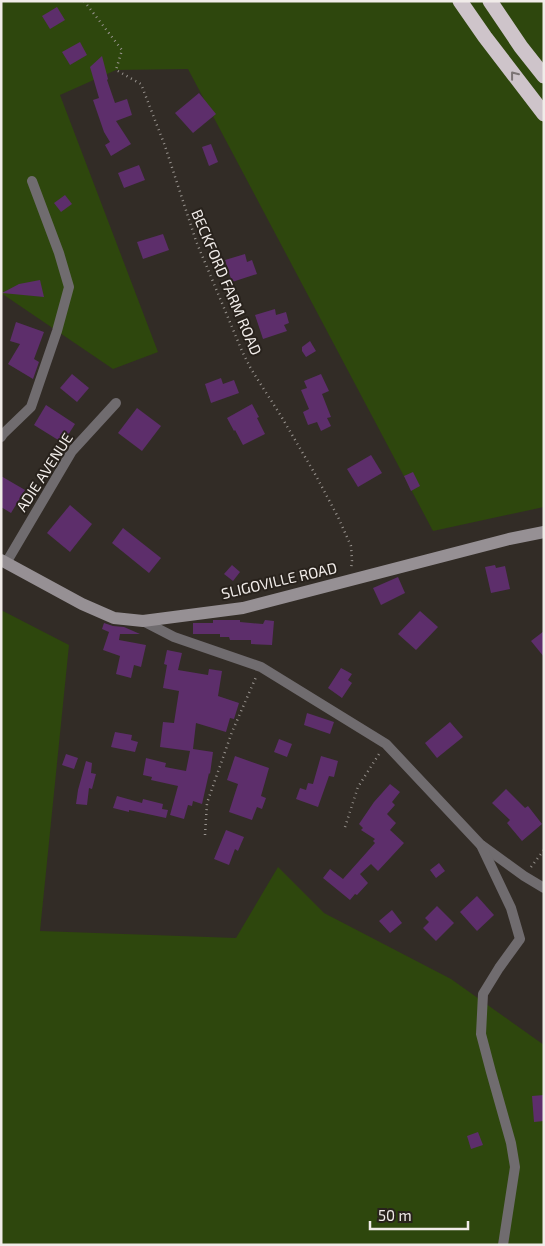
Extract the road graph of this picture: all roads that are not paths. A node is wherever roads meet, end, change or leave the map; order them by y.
1 (460, 1) edge
2 (490, 1) edge
3 (544, 76) edge
4 (544, 114) edge
5 (32, 181) dead end
6 (116, 403) dead end
7 (1, 438) edge
8 (544, 532) edge
9 (4, 562) edge
10 (143, 621) junction
11 (480, 844) junction
12 (544, 888) edge
13 (503, 1245) edge

4 -> 1 highway
2 - 3 highway
5 - 7 street
6 - 9 street, ADIE AVENUE
8 - 10 street, SLIGOVILLE ROAD
9 - 10 street, SLIGOVILLE ROAD
10 - 11 street
11 - 12 street
11 - 13 street

